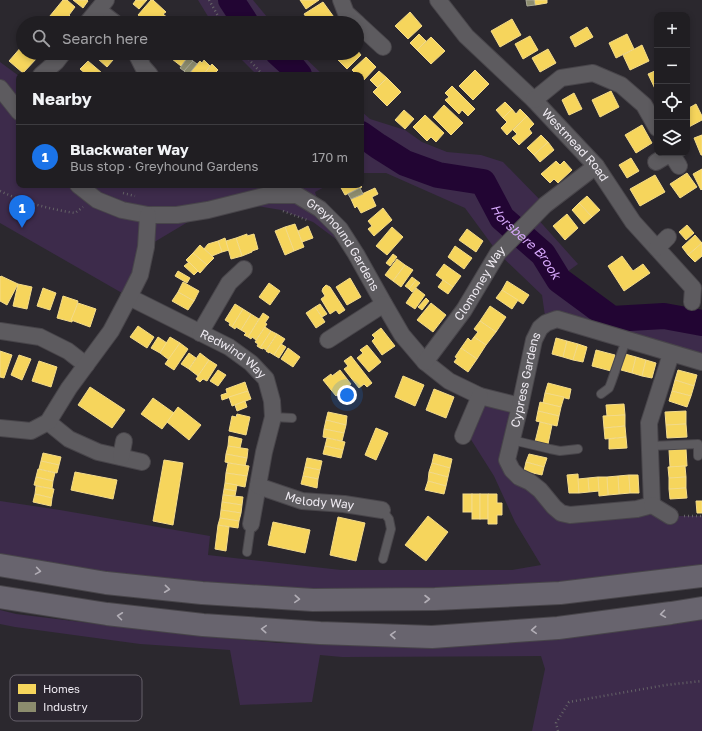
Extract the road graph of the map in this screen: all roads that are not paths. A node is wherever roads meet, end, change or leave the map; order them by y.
1 (341, 0) edge
2 (438, 0) edge
3 (102, 5) edge
4 (93, 16) edge
5 (110, 16) edge
6 (349, 16) edge
7 (364, 26) edge
8 (383, 47) dead end
9 (58, 60) edge
10 (140, 60) edge
11 (44, 72) edge
12 (148, 72) edge
13 (0, 88) edge
14 (534, 100) junction
15 (16, 103) edge
16 (654, 123) edge
17 (656, 162) dead end
18 (596, 166) junction
19 (679, 166) dead end
20 (82, 188) edge
21 (148, 215) junction
22 (668, 237) dead end
23 (657, 248) junction
24 (244, 269) dead end
25 (129, 298) junction
26 (692, 302) dead end
27 (384, 304) junction
28 (0, 331) edge
29 (200, 333) junction
30 (328, 340) dead end
31 (626, 340) junction
32 (671, 354) junction
33 (425, 362) junction
34 (702, 362) edge
35 (86, 364) junction
36 (601, 394) dead end
37 (480, 396) junction
38 (520, 406) junction
39 (273, 417) junction
40 (292, 418) dead end
41 (48, 422) junction
42 (0, 428) edge
43 (461, 437) dead end
44 (512, 440) junction
45 (124, 441) dead end
46 (650, 446) junction
47 (578, 449) dead end
48 (698, 456) dead end
49 (121, 457) junction
50 (142, 462) dead end
51 (258, 486) junction
52 (374, 504) joint
53 (652, 504) junction
54 (670, 516) dead end
55 (251, 524) joint
56 (247, 552) dead end
57 (383, 559) dead end
58 (0, 565) edge
59 (702, 576) edge
60 (0, 597) edge
61 (702, 608) edge

1 - 6 street
2 - 14 street, Westmead Road
3 - 4 street
3 - 5 street
7 - 8 street
9 - 11 street
10 - 12 street
13 - 15 street
14 - 16 street
14 - 18 street, Westmead Road
17 - 19 street
18 - 23 street, Westmead Road
18 - 33 street, Clomoney Way
20 - 21 street, Greyhound Gardens
21 - 25 street
21 - 27 street, Greyhound Gardens
22 - 23 street
23 - 26 street, Westmead Road
24 - 29 street
25 - 29 street, Redwind Way
25 - 35 street
27 - 30 street
27 - 33 street, Greyhound Gardens
28 - 35 street
29 - 39 street, Redwind Way
31 - 32 street, Cypress Gardens
31 - 36 lane
31 - 38 street, Cypress Gardens
32 - 34 street, Cypress Gardens
32 - 46 street
33 - 37 street, Greyhound Gardens
35 - 41 street
37 - 38 street, Greyhound Gardens
37 - 43 street
38 - 44 street, Cypress Gardens
39 - 40 lane
39 - 51 street, Redwind Way
41 - 42 street
41 - 49 street
44 - 47 lane
44 - 53 street, Cypress Gardens
45 - 49 street
46 - 48 lane
46 - 53 street
49 - 50 street
51 - 52 street, Melody Way
51 - 55 street, Redwind Way
52 - 57 lane
53 - 54 street
55 - 56 lane
58 -> 59 highway
61 -> 60 highway

